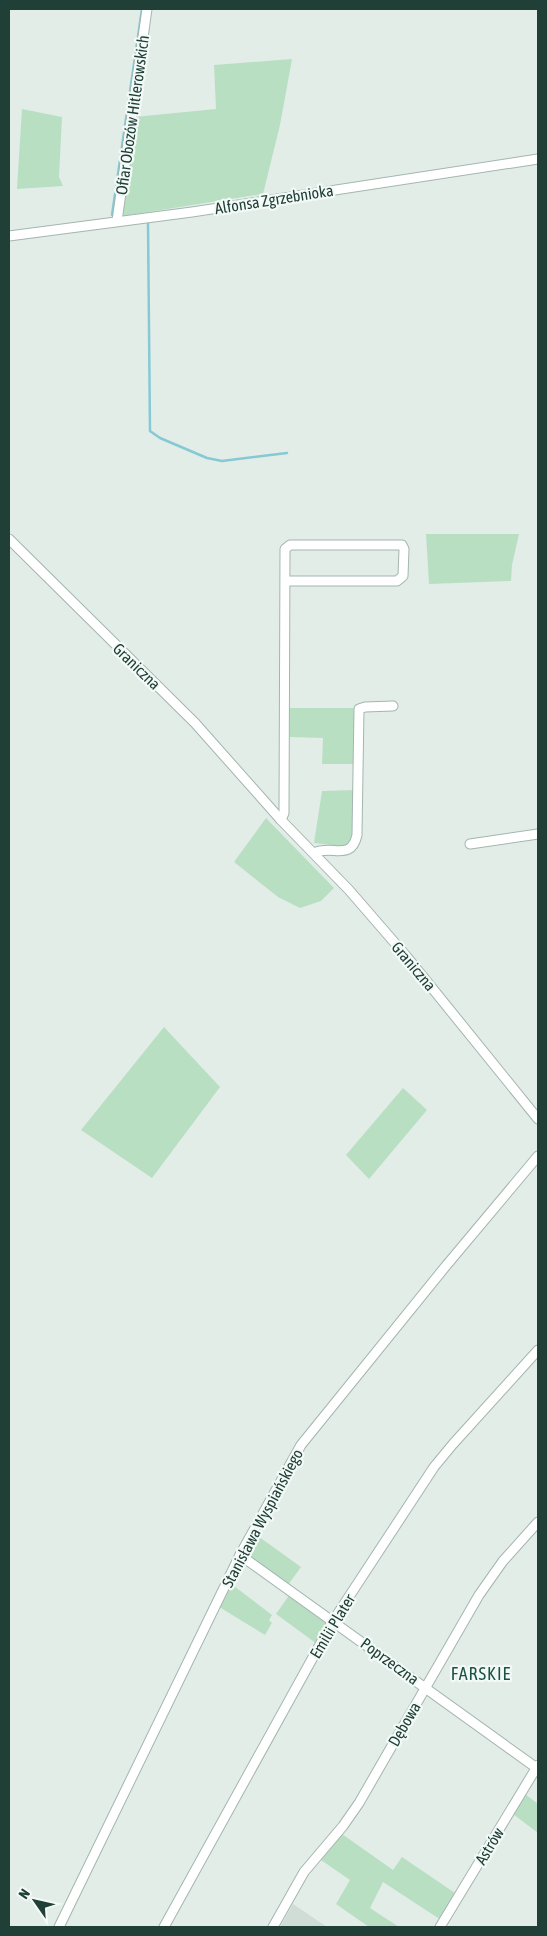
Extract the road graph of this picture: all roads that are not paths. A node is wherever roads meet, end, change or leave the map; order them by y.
1 (147, 9) edge
2 (538, 159) edge
3 (117, 221) junction
4 (9, 236) edge
5 (9, 540) edge
6 (285, 581) junction
7 (393, 706) dead end
8 (281, 820) junction
9 (538, 834) edge
10 (470, 844) dead end
11 (314, 853) junction
12 (538, 1118) edge
13 (538, 1156) edge
14 (538, 1350) edge
15 (538, 1522) edge
16 (240, 1555) junction
17 (333, 1621) junction
18 (425, 1686) junction
19 (538, 1767) edge
20 (59, 1927) edge
21 (164, 1927) edge
22 (273, 1927) edge
23 (440, 1927) edge

1 - 3 street, Ofiar Obozów Hitlerowskich
2 - 3 street, Alfonsa Zgrzebnioka
3 - 4 street, Alfonsa Zgrzebnioka
5 - 8 street, Graniczna
6 - 6 street
6 - 8 street
7 - 11 street
8 - 11 street, Graniczna
9 - 10 street
11 - 12 street, Graniczna
13 - 16 street, Stanisława Wyspiańskiego
14 - 17 street, Emilii Plater
15 - 18 street, Dębowa
16 - 17 street, Poprzeczna
16 - 20 street, Stanisława Wyspiańskiego
17 - 18 street, Poprzeczna
17 - 21 street, Emilii Plater
18 - 19 street, Poprzeczna
18 - 22 street, Dębowa
19 - 23 street, Astrów

